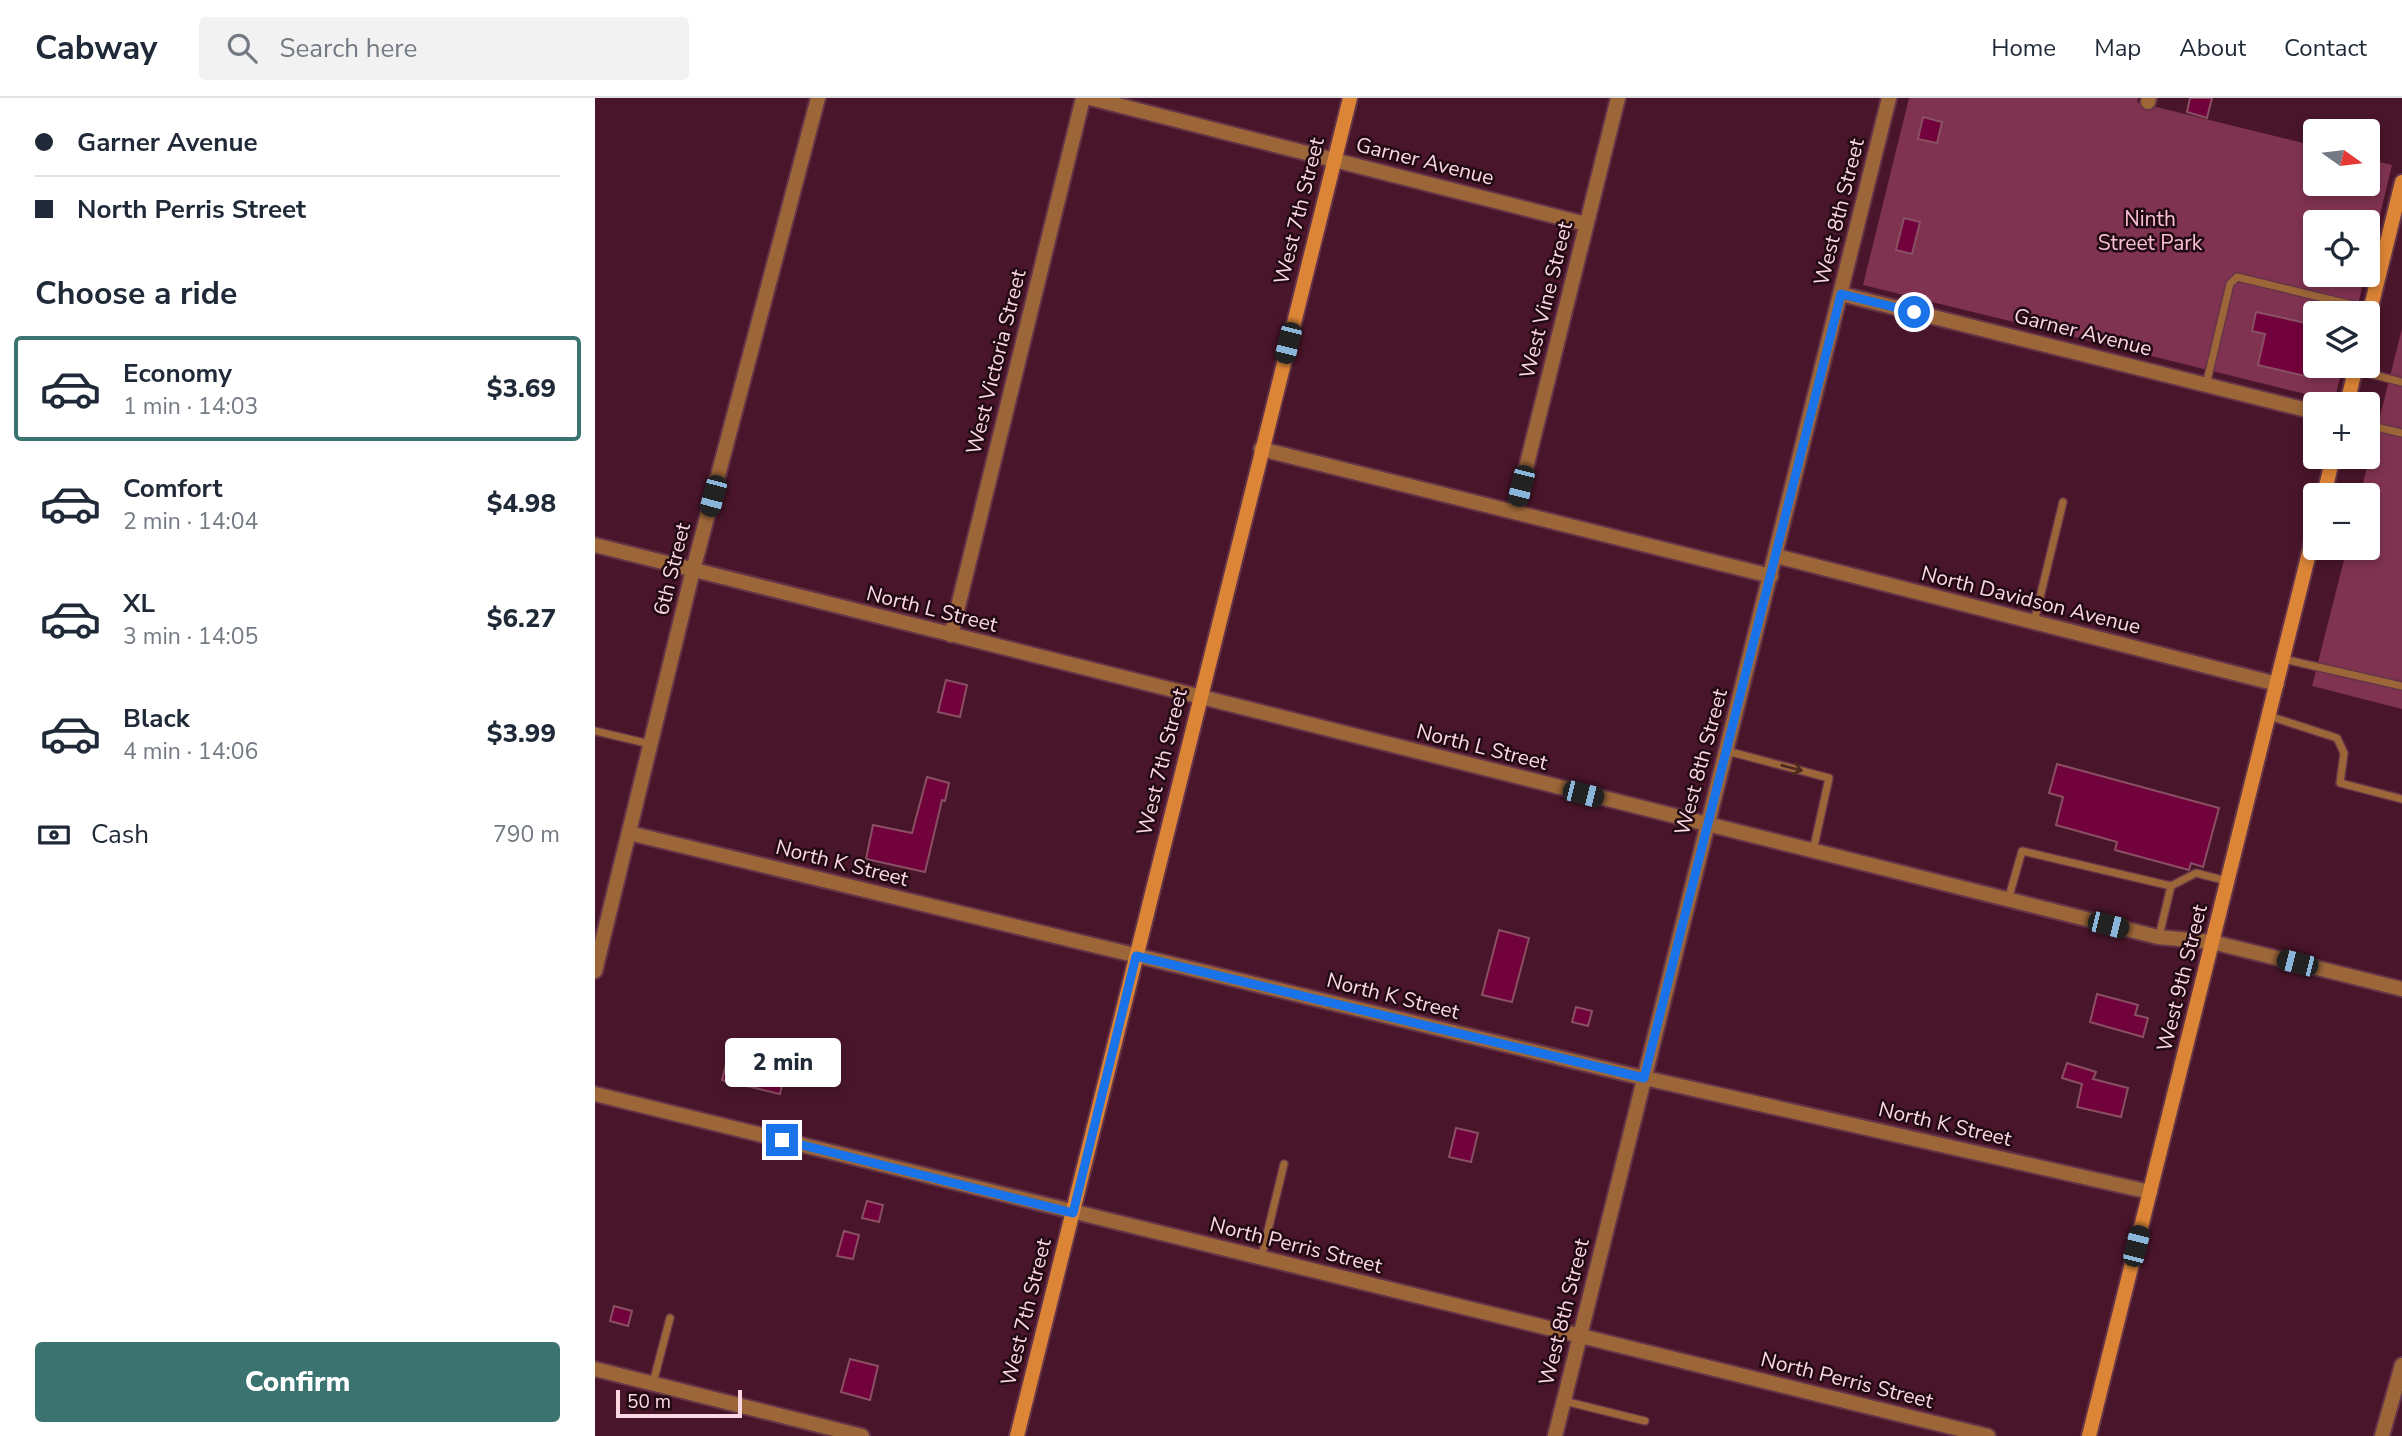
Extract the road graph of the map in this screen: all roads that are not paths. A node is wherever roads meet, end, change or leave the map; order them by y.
1 (818, 98) edge
2 (1083, 98) edge
3 (1090, 98) edge
4 (1350, 98) edge
5 (1618, 98) edge
6 (1889, 98) edge
7 (1334, 159) junction
8 (2402, 182) edge
9 (1586, 224) junction
10 (1841, 294) junction
11 (2323, 301) edge
12 (2372, 301) edge
13 (2380, 375) edge
14 (2402, 382) edge
15 (2206, 385) junction
16 (2303, 409) edge
17 (2380, 428) edge
18 (2402, 433) edge
19 (1261, 449) junction
20 (2063, 502) dead end
21 (1515, 512) junction
22 (595, 545) edge
23 (1776, 556) junction
24 (2307, 560) edge
25 (693, 570) junction
26 (1771, 576) junction
27 (2034, 622) junction
28 (951, 635) junction
29 (2283, 659) junction
30 (2277, 684) junction
31 (2402, 686) edge
32 (1200, 698) junction
33 (2269, 716) junction
34 (595, 731) edge
35 (650, 744) junction
36 (1726, 751) junction
37 (2402, 799) edge
38 (1706, 824) junction
39 (629, 833) junction
40 (1812, 851) junction
41 (2228, 881) junction
42 (2171, 886) junction
43 (2008, 900) junction
44 (2158, 937) junction
45 (2212, 942) junction
46 (1136, 956) junction
47 (595, 971) edge
48 (2402, 989) edge
49 (1644, 1078) junction
50 (595, 1094) edge
51 (1284, 1164) dead end
52 (2150, 1192) junction
53 (1073, 1213) junction
54 (1261, 1258) junction
55 (670, 1318) dead end
56 (1580, 1336) junction
57 (2402, 1364) edge
58 (595, 1369) edge
59 (653, 1383) junction
60 (1564, 1401) junction
61 (1645, 1420) dead end
62 (862, 1436) edge
63 (1017, 1436) edge
64 (1555, 1436) edge
65 (1988, 1436) edge
66 (2089, 1436) edge
67 (2382, 1436) edge

1 - 25 street, 6th Street
2 - 28 street, West Victoria Street
3 - 7 street, Garner Avenue
4 - 7 street, West 7th Street
5 - 9 street, West Vine Street
6 - 10 street, West 8th Street
7 - 9 street, Garner Avenue
7 - 19 street, West 7th Street
8 - 12 street
9 - 21 street, West Vine Street
10 - 15 street, Garner Avenue
10 - 23 street, West 8th Street
11 - 15 lane
13 - 14 lane
15 - 16 street, Garner Avenue
17 - 18 lane
19 - 21 street
19 - 32 street, West 7th Street
20 - 27 lane
21 - 26 street
22 - 25 street, North L Street
23 - 26 street, West 8th Street
23 - 27 street, North Davidson Avenue
24 - 29 street, West 9th Street
25 - 28 street, North L Street
25 - 35 street, 6th Street
26 - 36 street, West 8th Street
27 - 30 street, North Davidson Avenue
28 - 32 street, North L Street
29 - 30 street, West 9th Street
29 - 31 lane
30 - 33 street, West 9th Street
32 - 38 street, North L Street
32 - 46 street, West 7th Street
33 - 37 lane
33 - 41 street, West 9th Street
34 - 35 lane
35 - 39 street, 6th Street
36 - 38 street, West 8th Street
36 -> 40 lane
38 - 40 street, North L Street
38 - 49 street, West 8th Street
39 - 46 street, North K Street
39 - 47 street, 6th Street
40 - 43 street, North L Street
41 - 42 lane
41 - 45 street, West 9th Street
42 - 43 lane
42 - 44 lane
43 - 44 street, North L Street
44 - 45 street, North L Street
45 - 48 street, North L Street
45 - 52 street, West 9th Street
46 - 49 street, North K Street
46 - 53 street, West 7th Street
49 - 52 street, North K Street
49 - 56 street, West 8th Street
50 - 53 street, North Perris Street
51 - 54 lane
52 - 66 street, West 9th Street
53 - 54 street, North Perris Street
53 - 63 street, West 7th Street
54 - 56 street, North Perris Street
55 - 59 lane
56 - 60 street, West 8th Street
56 - 65 street, North Perris Street
57 - 67 street
58 - 59 street
59 - 62 street
60 - 61 lane
60 - 64 street, West 8th Street

